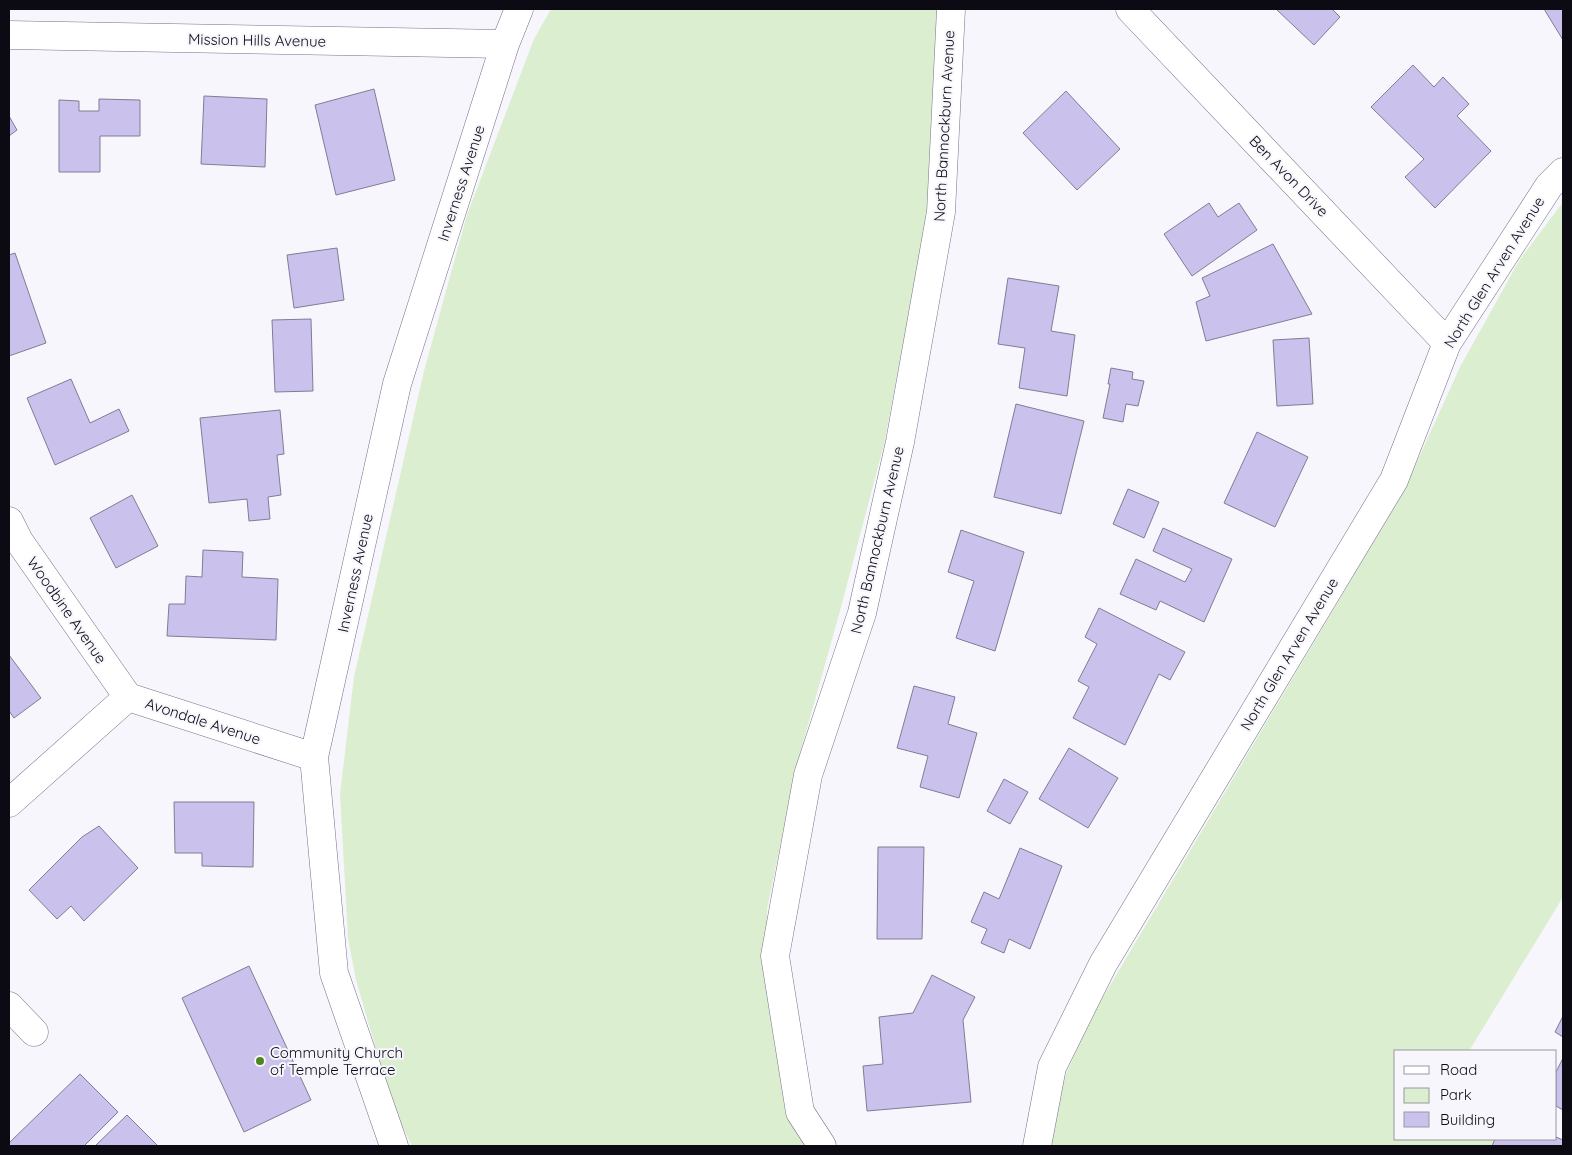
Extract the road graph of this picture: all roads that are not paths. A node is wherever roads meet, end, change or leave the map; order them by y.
1 (519, 9) edge
2 (951, 9) edge
3 (1130, 9) edge
4 (9, 35) edge
5 (505, 44) junction
6 (1563, 172) edge
7 (1448, 343) junction
8 (9, 521) edge
9 (128, 697) junction
10 (314, 757) junction
11 (9, 803) edge
12 (9, 1006) edge
13 (34, 1032) dead end
14 (394, 1146) edge
15 (822, 1146) edge
16 (1037, 1146) edge

1 - 5 street, Inverness Avenue
2 - 15 street, North Bannockburn Avenue
3 - 7 street, Ben Avon Drive
4 - 5 street, Mission Hills Avenue
5 - 10 street, Inverness Avenue
6 - 7 street, North Glen Arven Avenue
7 - 16 street, North Glen Arven Avenue
8 - 9 street, Woodbine Avenue
9 - 10 street, Avondale Avenue
9 - 11 street, Avondale Avenue
10 - 14 street, Inverness Avenue
12 - 13 street

